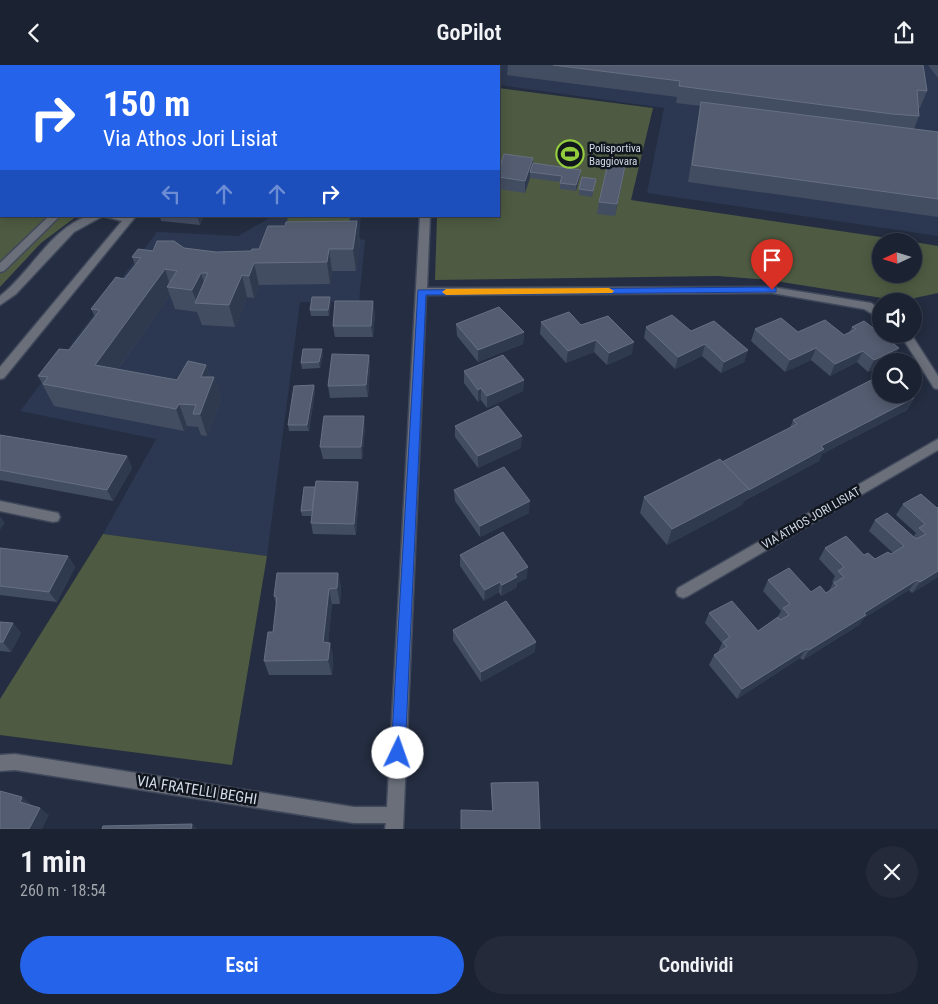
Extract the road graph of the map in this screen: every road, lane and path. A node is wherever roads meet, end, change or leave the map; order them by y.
1 (54, 217) edge
2 (91, 217) edge
3 (130, 217) edge
4 (425, 217) edge
5 (0, 269) edge
6 (421, 292) junction
7 (0, 301) edge
8 (872, 309) edge
9 (911, 343) edge
10 (0, 375) edge
11 (938, 385) edge
12 (938, 444) edge
13 (0, 506) edge
14 (53, 517) dead end
15 (683, 592) dead end
16 (0, 763) edge
17 (394, 822) edge

1 - 5 street
2 - 7 street
3 - 10 street
4 - 6 street
6 - 8 street
6 - 17 street
9 - 11 street
12 - 15 street, VIA ATHOS JORI LISIAT
13 - 14 street
16 - 17 street, VIA FRATELLI BEGHI

